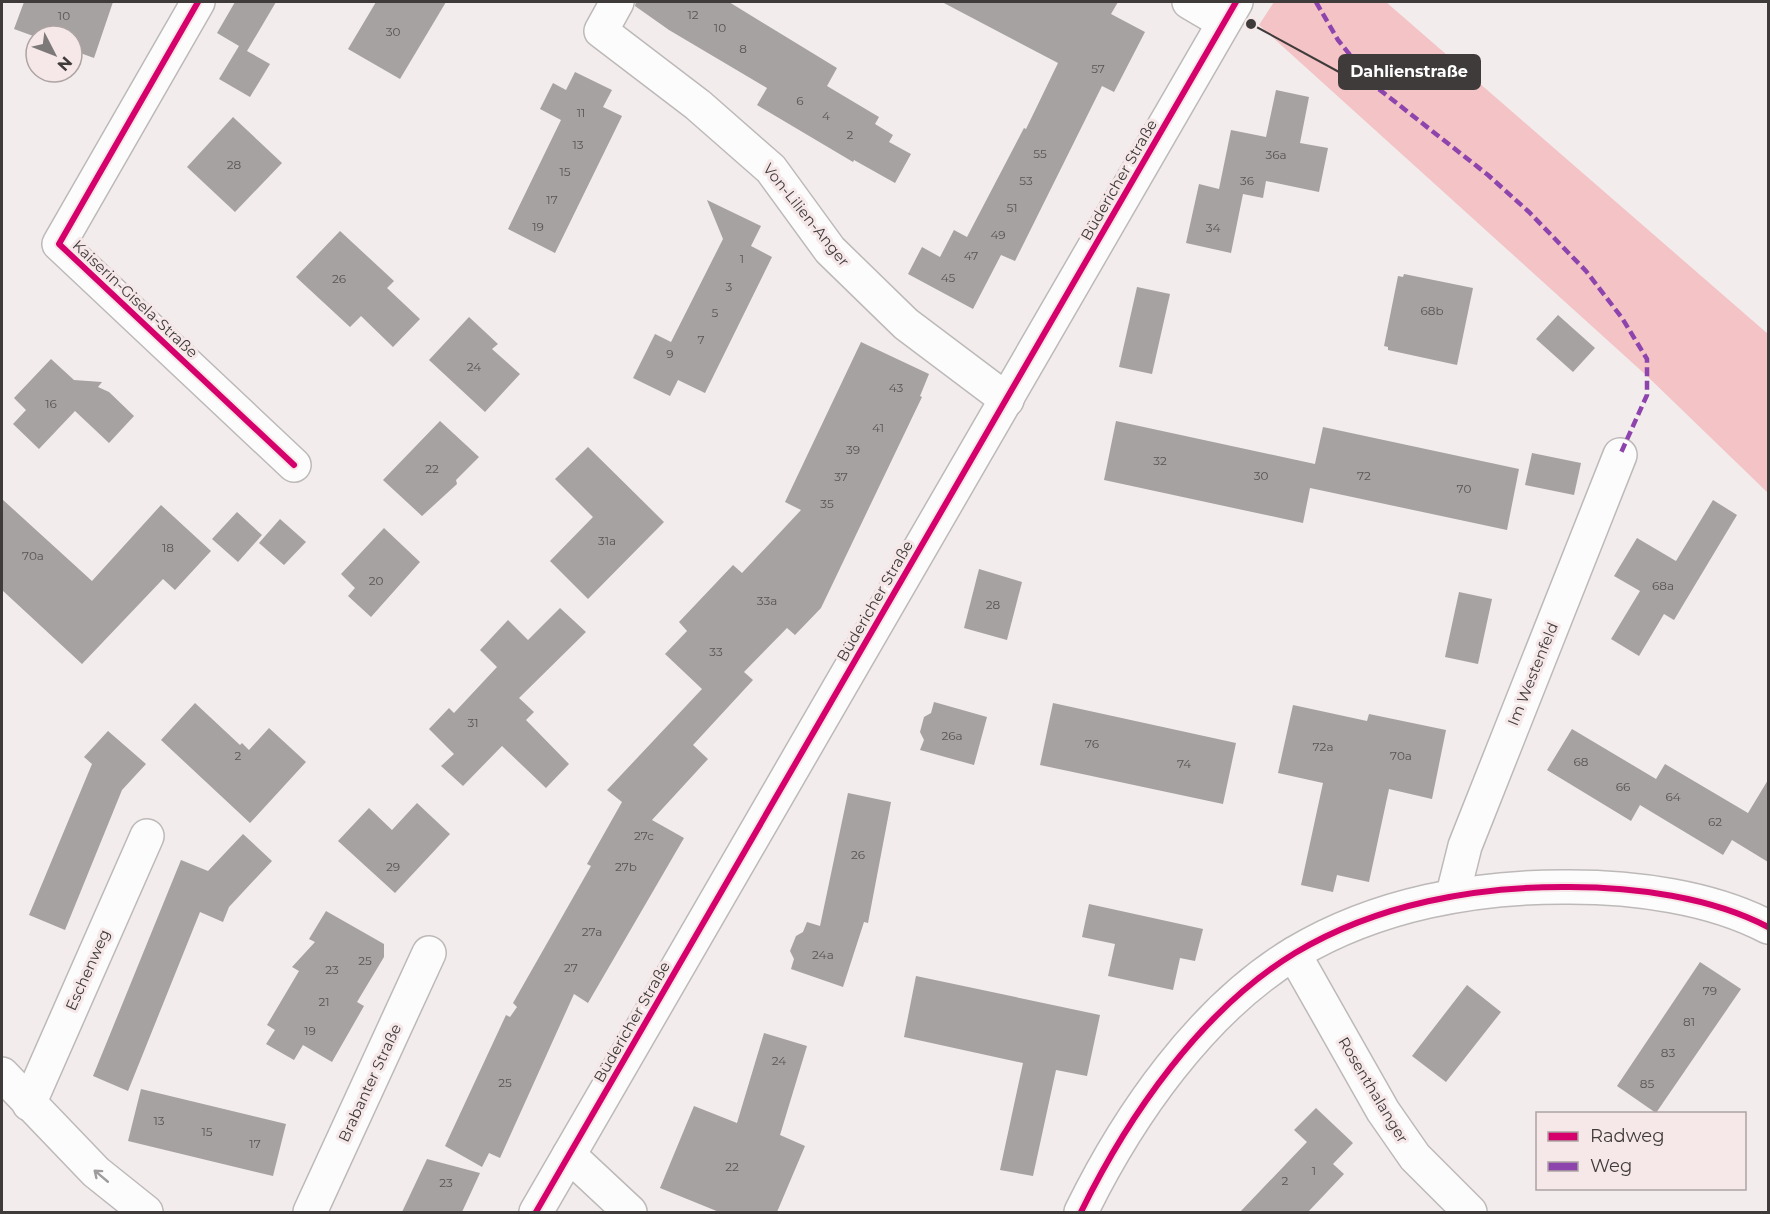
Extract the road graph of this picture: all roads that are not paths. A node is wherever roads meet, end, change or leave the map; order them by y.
1 (198, 2) edge
2 (617, 2) edge
3 (1189, 2) edge
4 (1229, 12) edge
5 (1007, 400) junction
6 (1620, 455) dead end
7 (294, 465) dead end
8 (147, 836) dead end
9 (1453, 894) junction
10 (1768, 927) edge
11 (429, 953) dead end
12 (1294, 954) junction
13 (2, 1074) edge
14 (29, 1104) junction
15 (569, 1155) junction
16 (146, 1212) edge
17 (310, 1212) edge
18 (536, 1212) edge
19 (630, 1212) edge
20 (1081, 1212) edge
21 (1470, 1212) edge

1 - 7 street, Kaiserin-Gisela-Straße
2 - 5 street, Von-Lilien-Anger
3 - 4 street
4 - 5 street, Büdericher Straße
5 - 15 street, Büdericher Straße
6 - 9 street, Im Westenfeld
8 - 14 street, Eschenweg
9 - 10 street
9 - 12 street
11 - 17 street, Brabanter Straße
12 - 20 street
12 - 21 street, Rosenthalanger
13 - 14 street
16 -> 14 street
15 - 18 street, Büdericher Straße
15 - 19 street

